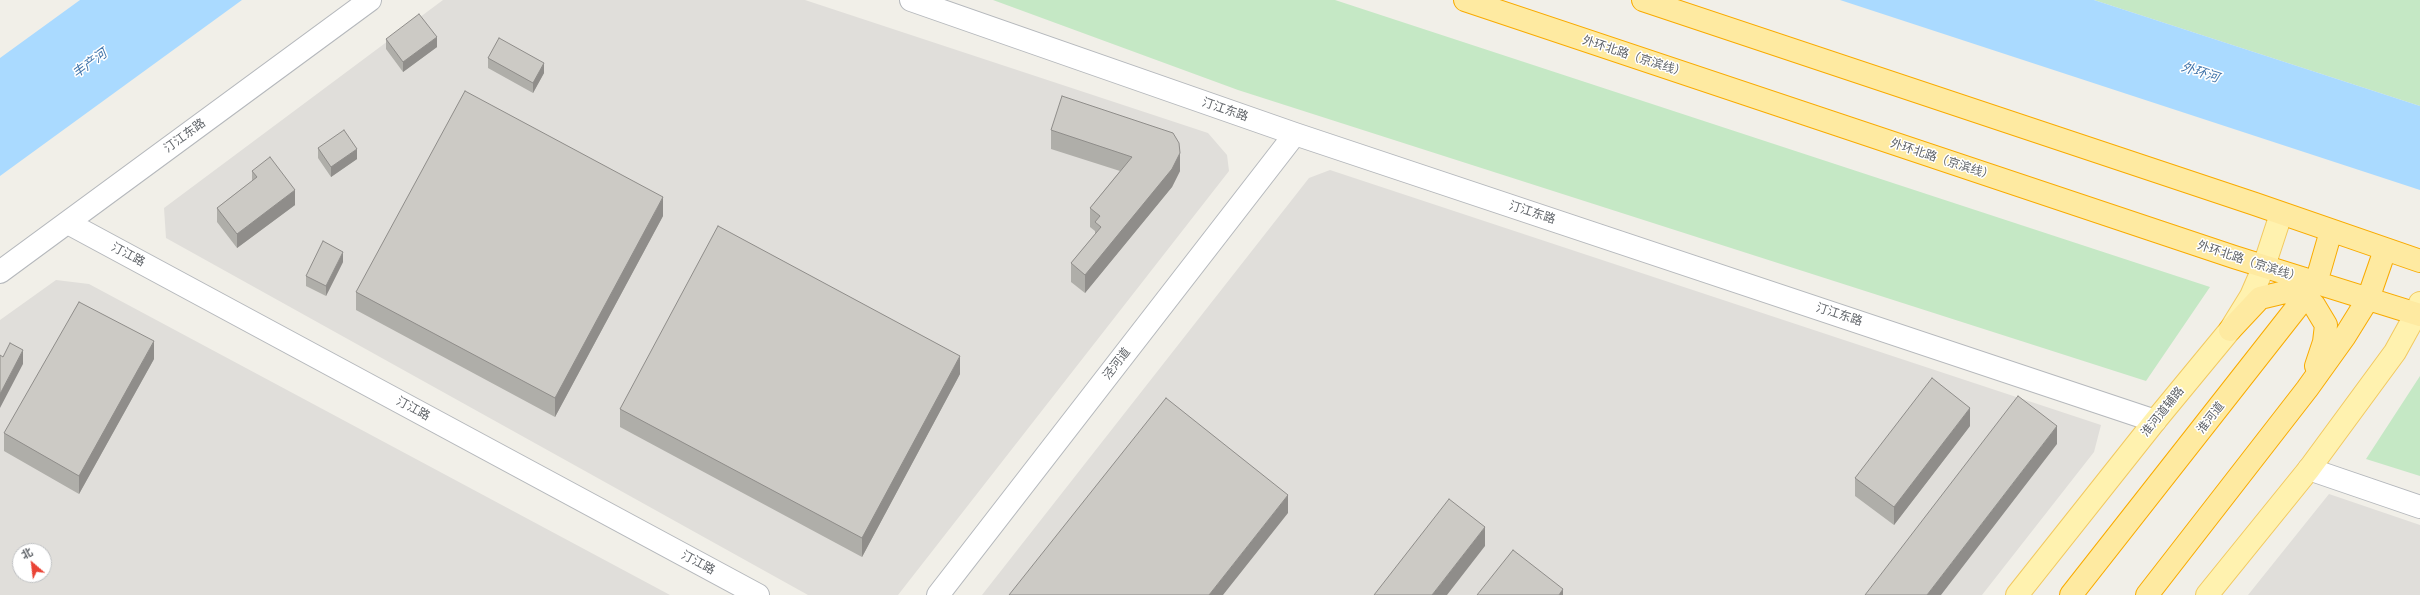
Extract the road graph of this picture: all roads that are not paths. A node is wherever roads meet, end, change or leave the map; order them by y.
1 (370, 0) edge
2 (911, 0) edge
3 (1465, 0) edge
4 (1643, 0) edge
5 (1295, 134) junction
6 (2281, 214) junction
7 (68, 223) junction
8 (2331, 231) junction
9 (2385, 250) junction
10 (2420, 261) edge
11 (2264, 266) junction
12 (0, 272) edge
13 (2310, 290) junction
14 (2368, 299) junction
15 (2419, 311) edge
16 (2230, 330) junction
17 (2307, 389) junction
18 (2155, 421) junction
19 (2309, 469) junction
20 (2420, 507) edge
21 (758, 595) edge
22 (938, 595) edge
23 (2018, 595) edge
24 (2071, 595) edge
25 (2147, 595) edge
26 (2207, 595) edge

1 - 7 street, 汀江东路
2 - 5 street, 汀江东路
3 - 11 highway, 外环北路（京滨线）
4 - 6 highway
5 - 18 street, 汀江东路
5 - 22 street, 泾河道
6 - 8 highway
6 - 11 main road, 淮河道辅路
7 - 12 street, 汀江东路
7 - 21 street, 汀江路
8 - 9 highway
8 - 13 highway, 淮河道
9 - 10 highway
9 - 14 highway
11 - 13 highway, 外环北路（京滨线）
11 - 16 main road, 淮河道辅路
13 - 14 highway, 外环北路（京滨线）
13 - 16 highway
13 - 17 highway
13 - 24 highway, 淮河道
14 - 15 highway, 外环北路（京滨线）
14 - 17 highway
15 - 19 main road
16 - 18 main road, 淮河道辅路
17 - 25 highway
18 - 23 main road, 淮河道辅路
19 - 20 street
19 - 26 main road

